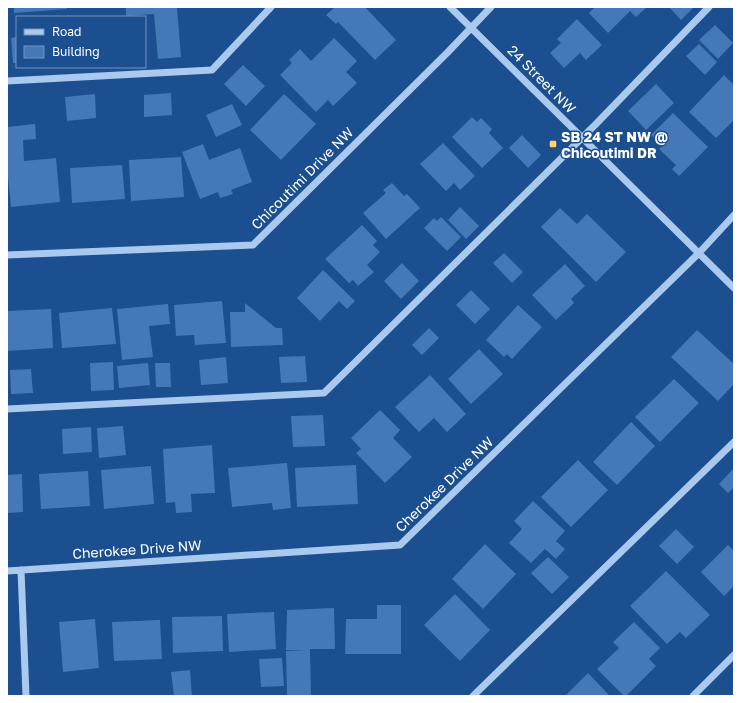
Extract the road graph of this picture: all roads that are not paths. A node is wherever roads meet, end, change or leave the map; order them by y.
1 (271, 7) edge
2 (450, 7) edge
3 (491, 7) edge
4 (709, 7) edge
5 (471, 27) junction
6 (7, 81) edge
7 (582, 138) junction
8 (734, 215) edge
9 (699, 253) junction
10 (7, 254) edge
11 (734, 288) edge
12 (7, 409) edge
13 (734, 442) edge
14 (21, 570) junction
15 (7, 571) edge
16 (734, 655) edge
17 (26, 696) edge
18 (473, 696) edge
19 (693, 696) edge

1 - 6 street
2 - 5 street, 24 Street NW
3 - 5 street, Chicoutimi Drive NW
4 - 7 street
5 - 7 street, 24 Street NW
5 - 10 street, Chicoutimi Drive NW
7 - 9 street, 24 Street NW
7 - 12 street
8 - 9 street, Cherokee Drive NW
9 - 11 street, 24 Street NW
9 - 14 street, Cherokee Drive NW
13 - 18 street
14 - 15 street, Cherokee Drive NW
14 - 17 street
16 - 19 street

